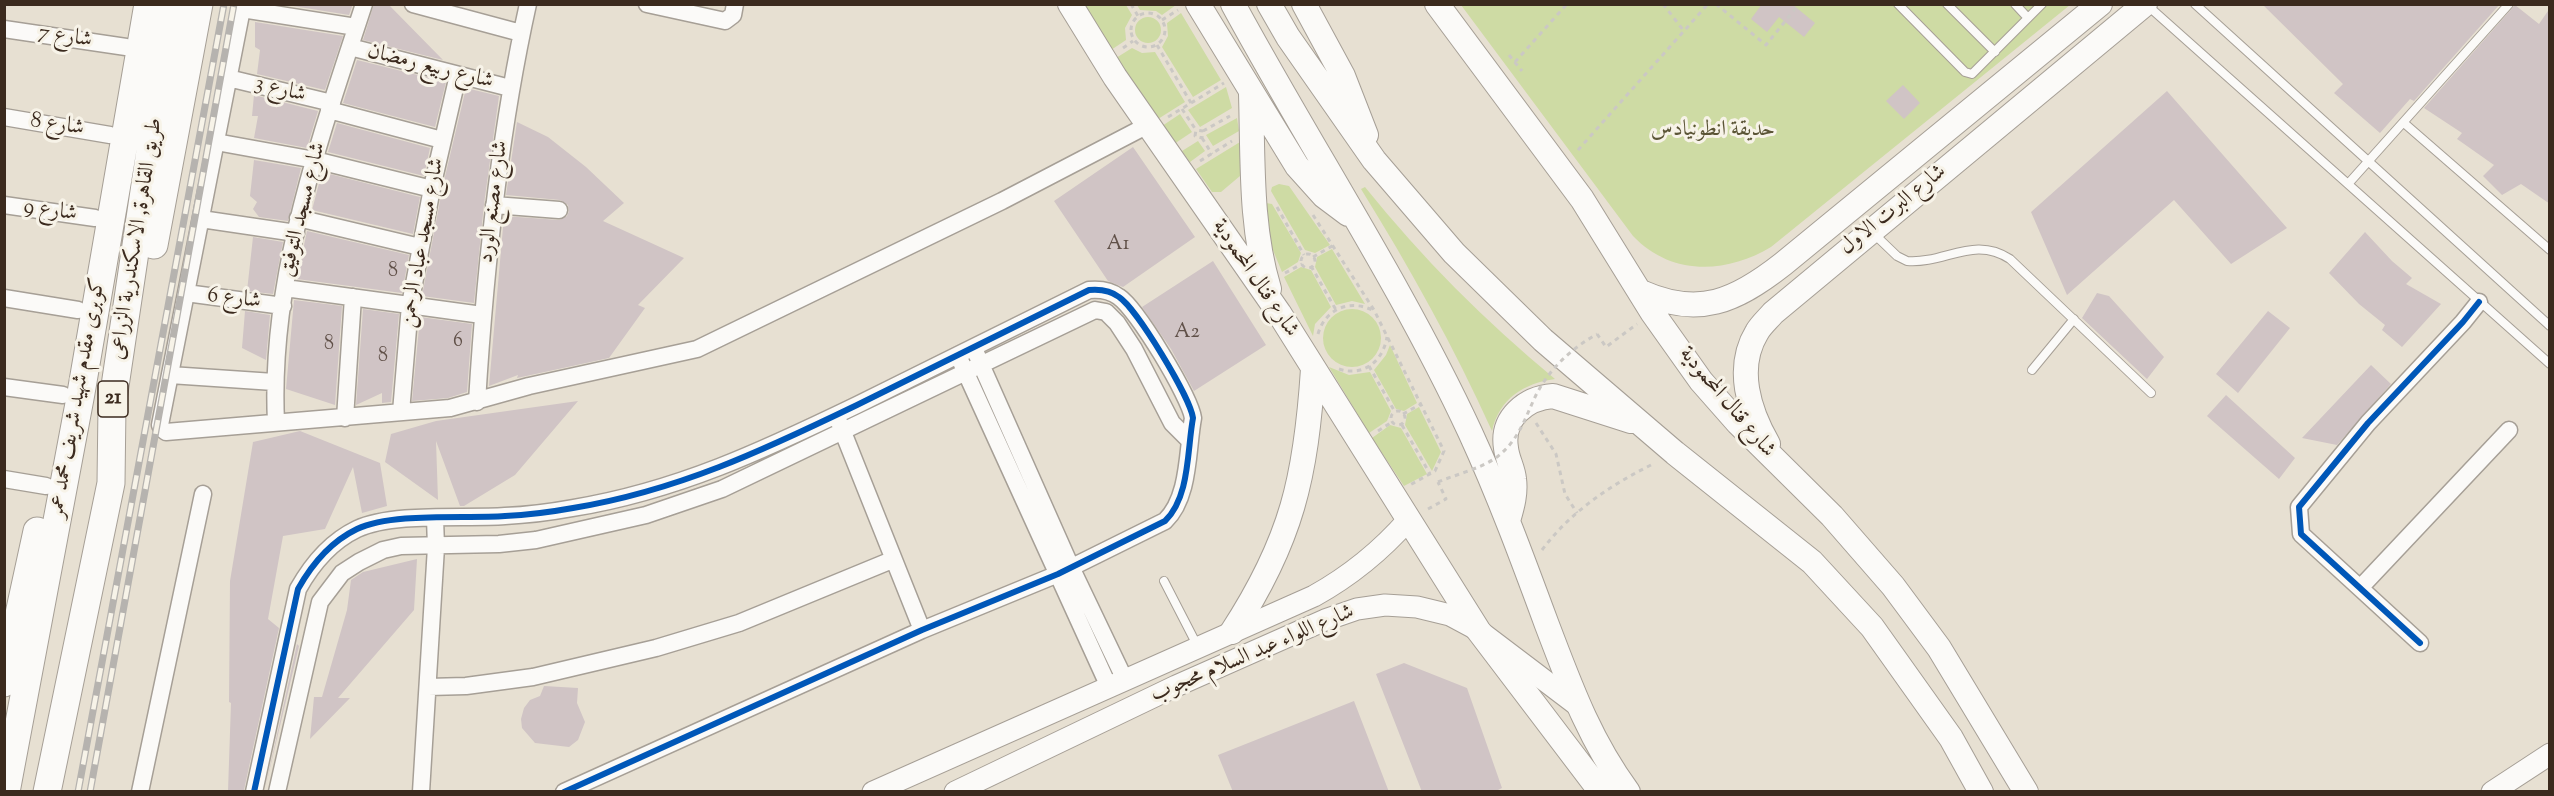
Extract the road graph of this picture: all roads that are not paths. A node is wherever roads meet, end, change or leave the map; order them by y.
1 (132, 4) edge
2 (148, 4) edge
3 (172, 4) edge
4 (199, 4) edge
5 (364, 4) edge
6 (413, 4) edge
7 (528, 4) edge
8 (647, 4) edge
9 (1070, 4) edge
10 (1198, 4) edge
11 (1233, 4) edge
12 (1269, 4) edge
13 (1304, 4) edge
14 (1437, 4) edge
15 (1898, 4) edge
16 (1947, 4) edge
17 (2014, 4) edge
18 (2042, 4) edge
19 (2100, 4) edge
20 (2146, 4) edge
21 (2195, 4) edge
22 (2509, 4) edge
23 (243, 7) edge
24 (734, 10) edge
25 (2028, 18) junction
26 (356, 27) junction
27 (4, 29) edge
28 (521, 33) junction
29 (126, 47) junction
30 (350, 47) junction
31 (1995, 52) junction
32 (2043, 52) junction
33 (2061, 74) junction
34 (458, 75) junction
35 (228, 78) junction
36 (510, 88) junction
37 (1240, 90) junction
38 (331, 106) junction
39 (4, 117) edge
40 (1157, 121) junction
41 (2404, 123) junction
42 (110, 135) junction
43 (442, 140) junction
44 (216, 142) junction
45 (315, 160) junction
46 (1374, 160) junction
47 (2369, 162) junction
48 (2348, 184) junction
49 (432, 189) junction
50 (4, 205) edge
51 (494, 206) junction
52 (559, 210) dead end
53 (95, 218) junction
54 (201, 219) junction
55 (1357, 221) junction
56 (297, 226) junction
57 (1871, 231) junction
58 (420, 247) junction
59 (2550, 250) edge
60 (285, 288) junction
61 (1089, 290) junction
62 (186, 293) junction
63 (353, 297) junction
64 (4, 298) edge
65 (1647, 302) junction
66 (2479, 302) junction
67 (410, 305) junction
68 (283, 306) junction
69 (78, 310) junction
70 (1095, 310) junction
71 (1279, 313) junction
72 (482, 315) junction
73 (2074, 320) junction
74 (2550, 326) edge
75 (968, 363) junction
76 (2550, 364) edge
77 (1325, 368) junction
78 (2032, 370) dead end
79 (170, 375) junction
80 (274, 382) junction
81 (4, 387) edge
82 (2151, 393) dead end
83 (63, 395) junction
84 (477, 402) junction
85 (401, 412) junction
86 (836, 415) junction
87 (345, 418) junction
88 (276, 422) junction
89 (1645, 425) junction
90 (2509, 430) dead end
91 (842, 431) junction
92 (1189, 440) junction
93 (112, 465) junction
94 (1779, 465) junction
95 (4, 479) edge
96 (46, 486) junction
97 (203, 494) dead end
98 (435, 518) junction
99 (1408, 520) junction
100 (1508, 520) junction
101 (436, 547) junction
102 (892, 560) junction
103 (1064, 570) junction
104 (1164, 581) dead end
105 (2360, 588) junction
106 (922, 630) junction
107 (1478, 630) junction
108 (1232, 632) junction
109 (2420, 643) dead end
110 (1198, 647) junction
111 (4, 683) edge
112 (1117, 683) junction
113 (428, 687) junction
114 (1577, 705) junction
115 (2550, 754) edge
116 (6, 792) edge
117 (47, 792) edge
118 (140, 792) edge
119 (254, 792) edge
120 (278, 792) edge
121 (421, 792) edge
122 (564, 792) edge
123 (873, 792) edge
124 (955, 792) edge
125 (1601, 792) edge
126 (1628, 792) edge
127 (1981, 792) edge
128 (2026, 792) edge
129 (2492, 792) edge

1 - 29 highway, طريق القاهرة, الاسكندرية الزراعى / 21
2 - 116 highway, كوبرى مقدم شهيد شريف محمد عمر
3 - 93 highway, طريق القاهرة, الاسكندرية الزراعى / 21
4 - 93 highway, كوبرى مقدم شهيد شريف محمد عمر
5 - 26 street, شارع مسجد التوفيق
6 - 28 street
7 - 28 street, شارع مصنع الورد
8 - 24 street
9 - 40 main road, شارع قنال المحمودية
10 - 37 main road
11 - 55 main road
12 - 46 main road
13 - 46 main road
14 - 65 main road, شارع قنال المحمودية
15 - 31 lane
16 - 31 lane
17 - 25 lane
18 - 25 lane
19 - 32 main road, شارع البرت الاول
20 - 33 main road, شارع البرت الاول
20 - 48 lane
21 - 47 lane
22 - 41 lane
23 - 26 street
23 - 35 street
25 - 31 lane
26 - 30 street, شارع مسجد التوفيق
27 - 29 street, شارع 7
28 - 36 street, شارع مصنع الورد
29 - 42 highway, طريق القاهرة, الاسكندرية الزراعى / 21
30 - 34 street, شارع ربيع رمضان
30 - 38 street, شارع مسجد التوفيق
32 - 33 main road
32 - 65 main road, شارع البرت الاول
33 - 57 main road, شارع البرت الاول
34 - 36 street, شارع ربيع رمضان
34 - 43 street, شارع مسجد عباد الرحمن
35 - 38 street, شارع 3
35 - 44 street
36 - 51 street, شارع مصنع الورد
37 - 55 main road
37 - 71 main road
38 - 43 street, شارع 3
38 - 45 street, شارع مسجد التوفيق
39 - 42 street, شارع 8
40 - 71 main road, شارع قنال المحمودية
40 - 84 street
41 - 47 lane
41 - 59 lane
42 - 53 highway, طريق القاهرة, الاسكندرية الزراعى / 21
43 - 49 street, شارع مسجد عباد الرحمن
44 - 45 street
44 - 54 street
45 - 49 street
45 - 56 street, شارع مسجد التوفيق
46 - 89 main road
47 - 48 lane
47 - 74 lane
48 - 66 lane
49 - 58 street, شارع مسجد عباد الرحمن
50 - 53 street, شارع 9
51 - 52 street
51 - 72 street, شارع مصنع الورد
53 - 69 highway, طريق القاهرة, الاسكندرية الزراعى / 21
54 - 56 street
54 - 62 street
55 - 100 main road
56 - 58 street
56 - 60 street, شارع مسجد التوفيق
57 - 73 lane
57 - 94 main road, شارع البرت الاول
58 - 67 street, شارع مسجد عباد الرحمن
60 - 63 street
60 - 68 street, شارع مسجد التوفيق
61 - 70 street
61 - 75 street
61 - 92 street
62 - 68 street, شارع 6
62 - 79 street
63 - 67 street
63 - 87 street
64 - 69 street
65 - 94 main road, شارع قنال المحمودية
66 - 76 lane
66 - 105 street
67 - 72 street
67 - 85 street, شارع مسجد عباد الرحمن
68 - 80 street, شارع مسجد التوفيق
69 - 83 highway, طريق القاهرة, الاسكندرية الزراعى / 21
70 - 75 street
70 - 92 street
71 - 77 main road, شارع قنال المحمودية
72 - 84 street, شارع مصنع الورد
73 - 78 lane
73 - 82 lane
75 - 86 street
75 - 91 street
75 - 103 street
77 - 99 main road, شارع قنال المحمودية
77 - 108 main road
79 - 80 street
79 - 88 street
80 - 88 street, شارع مسجد التوفيق
81 - 83 street
83 - 96 highway, طريق القاهرة, الاسكندرية الزراعى / 21
84 - 85 street
85 - 87 street
86 - 91 street
86 - 98 street
87 - 88 street
89 - 100 main road
89 - 127 main road
90 - 105 street
91 - 101 street
91 - 102 street
92 - 103 street
93 - 117 highway, طريق القاهرة, الاسكندرية الزراعى / 21
94 - 128 main road, شارع قنال المحمودية
95 - 96 street
96 - 111 highway, طريق القاهرة, الاسكندرية الزراعى / 21
97 - 118 street
98 - 101 street
98 - 119 street
99 - 107 main road, شارع قنال المحمودية
99 - 108 street, شارع اللواء عبد السلام محجوب
100 - 114 main road
101 - 113 street
101 - 120 street
102 - 106 street
102 - 113 street
103 - 106 street
103 - 112 street
104 - 110 lane
105 - 109 street
106 - 122 street
107 - 114 street, شارع اللواء عبد السلام محجوب
107 - 124 street, شارع اللواء عبد السلام محجوب
107 - 125 main road, شارع قنال المحمودية
108 - 110 street, شارع اللواء عبد السلام محجوب
110 - 112 street, شارع اللواء عبد السلام محجوب
112 - 123 street, شارع اللواء عبد السلام محجوب
113 - 121 street
114 - 126 main road
115 - 129 street

